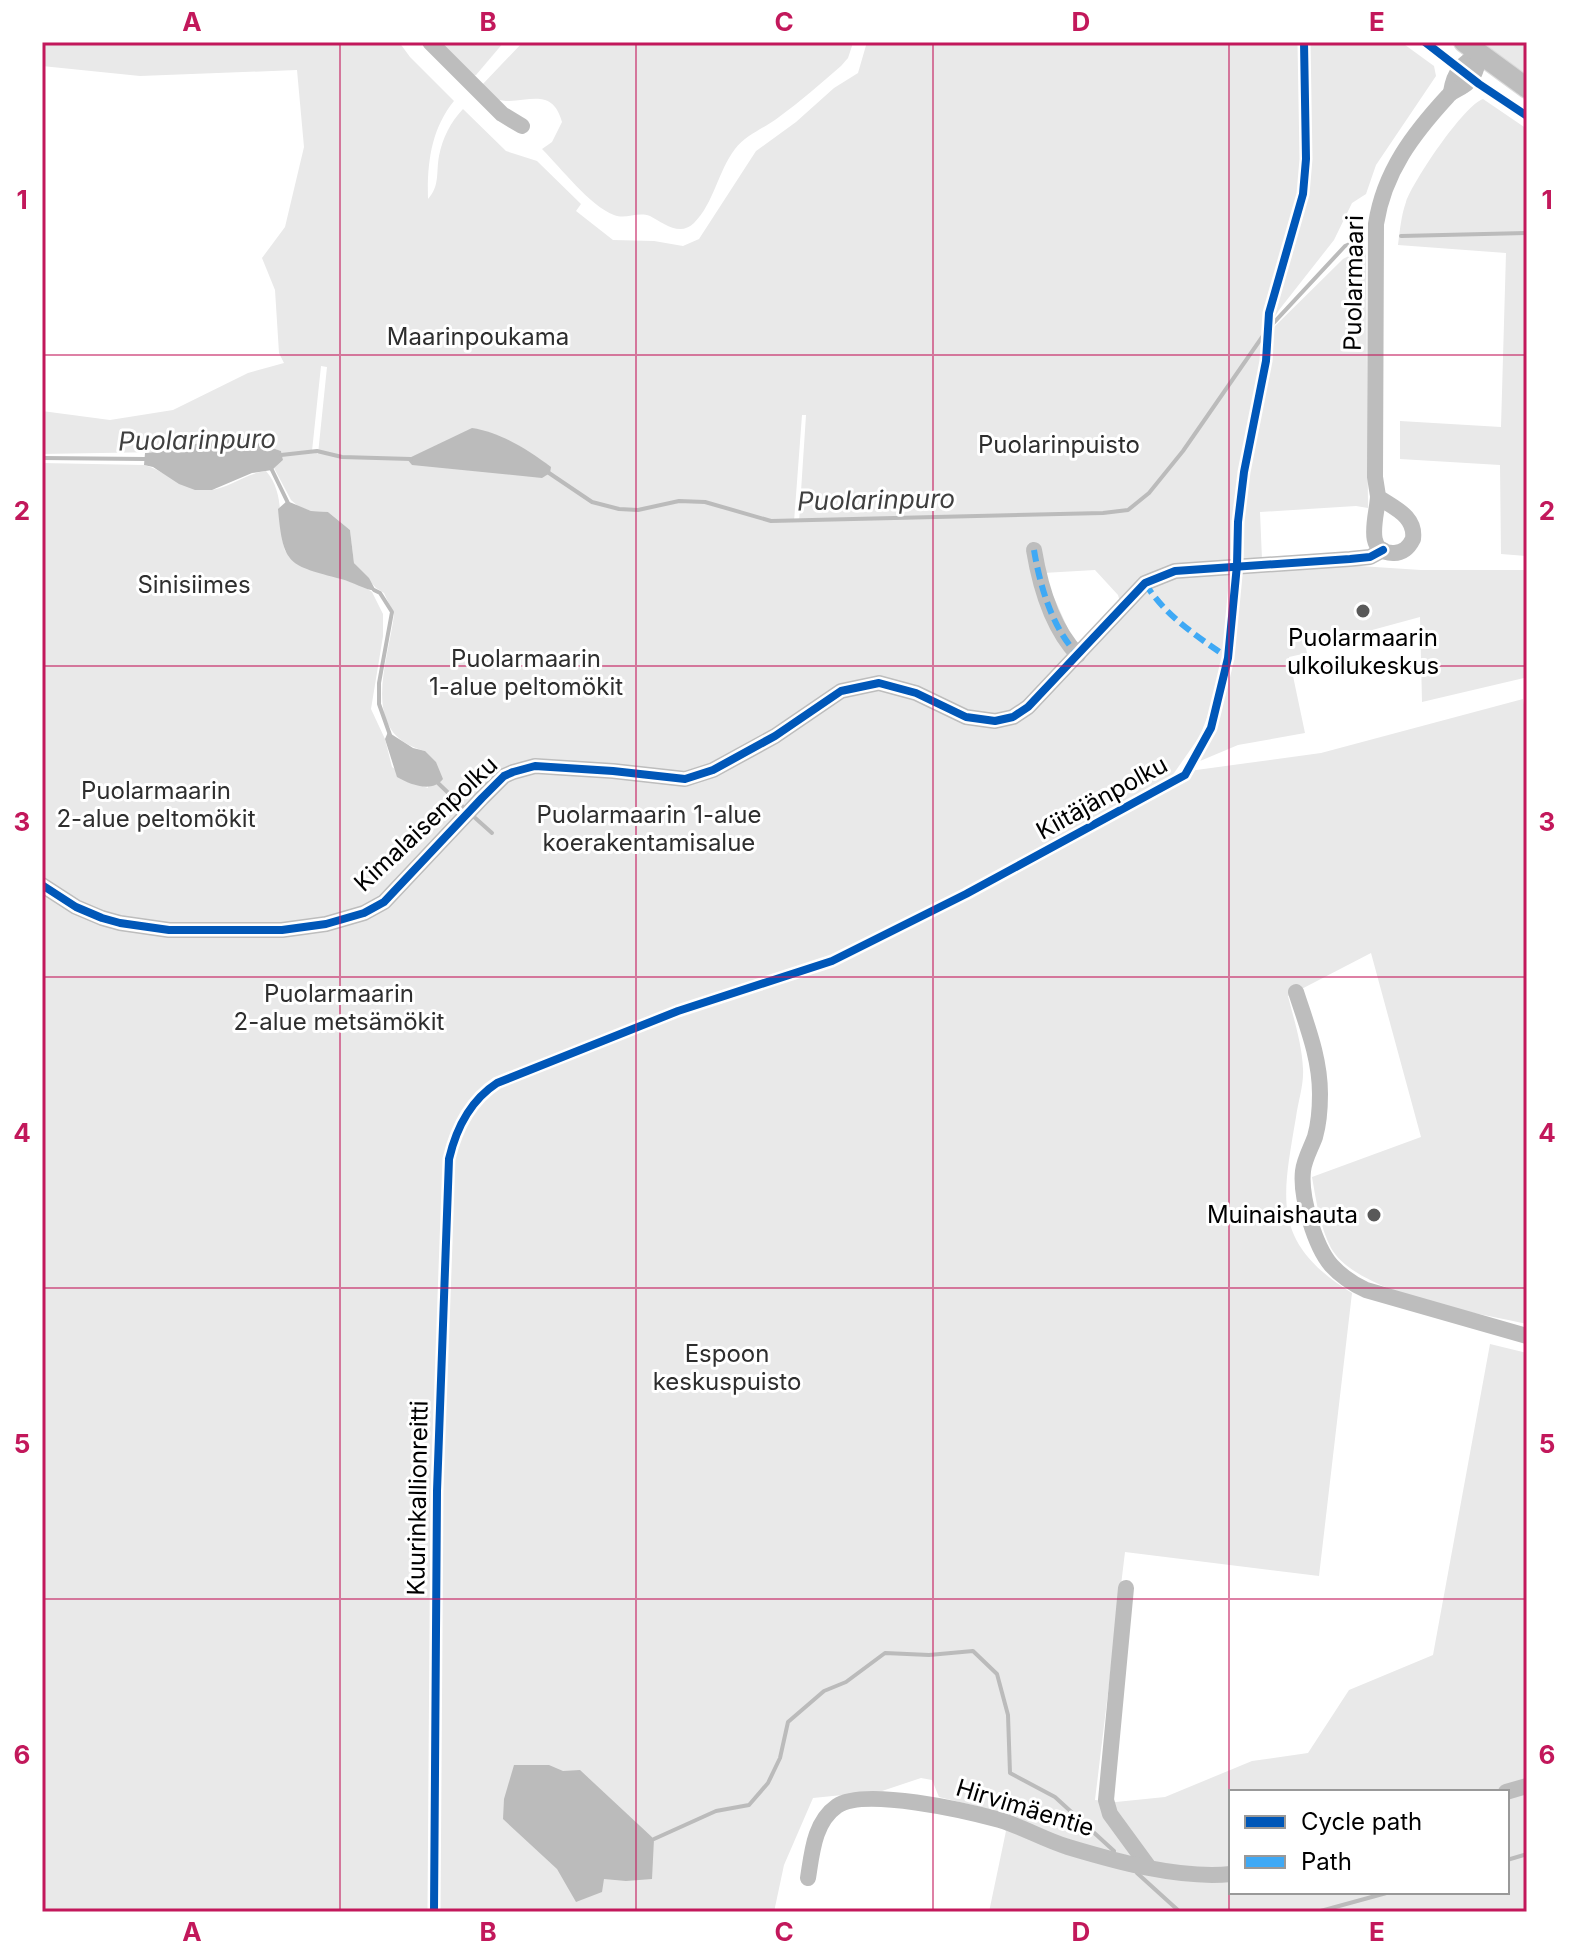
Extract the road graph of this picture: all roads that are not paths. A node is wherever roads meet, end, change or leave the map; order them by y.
1 (430, 42) edge
2 (1472, 48) edge
3 (1527, 88) edge
4 (522, 126) dead end
5 (1378, 497) junction
6 (1034, 550) dead end
7 (1383, 550) junction
8 (1078, 655) junction
9 (42, 885) edge
10 (1296, 992) dead end
11 (1527, 1336) edge
12 (1126, 1588) dead end
13 (1148, 1866) junction
14 (1229, 1874) edge
15 (808, 1878) dead end

1 - 4 street
2 - 3 main road
2 - 5 street, Puolarmaari
5 - 7 street, Puolarmaari
5 - 7 street
6 - 8 street
7 - 8 street, Kimalaisenpolku
8 - 9 street, Kimalaisenpolku
10 - 11 street
12 - 13 street
13 - 14 street, Hirvimäentie
13 - 15 street, Hirvimäentie

